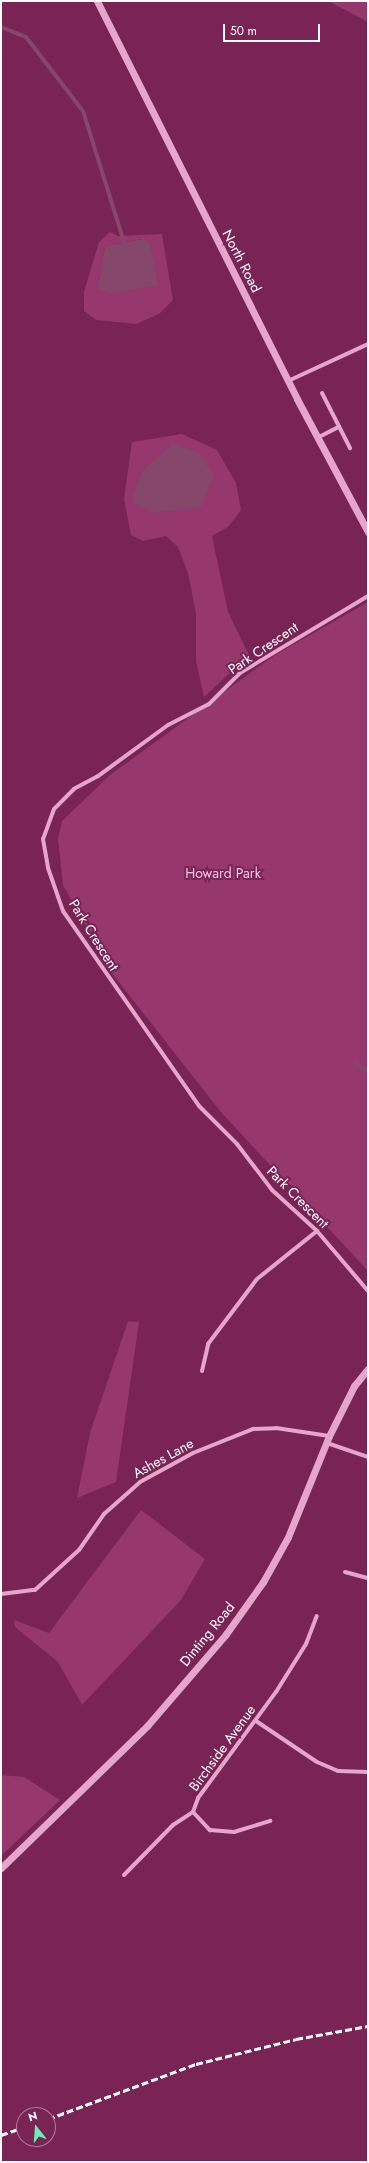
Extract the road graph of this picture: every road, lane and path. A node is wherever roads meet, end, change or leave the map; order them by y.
1 (97, 1) edge
2 (368, 344) edge
3 (287, 382) junction
4 (322, 393) dead end
5 (339, 427) junction
6 (318, 438) junction
7 (350, 448) dead end
8 (368, 532) edge
9 (368, 596) edge
10 (317, 1231) junction
11 (368, 1291) edge
12 (368, 1369) edge
13 (202, 1371) dead end
14 (328, 1440) junction
15 (368, 1457) edge
16 (345, 1572) dead end
17 (368, 1578) edge
18 (1, 1594) edge
19 (317, 1616) dead end
20 (256, 1720) junction
21 (368, 1772) edge
22 (193, 1812) junction
23 (270, 1821) dead end
24 (1, 1868) edge
25 (124, 1875) dead end

1 - 3 street, North Road
2 - 3 street
3 - 6 street, North Road
4 - 5 street
5 - 6 street
5 - 7 street
6 - 8 street, North Road
9 - 10 street, Park Crescent
10 - 11 street, Park Crescent
10 - 13 street
12 - 14 street, Dinting Road
14 - 15 street, Ashes Lane
14 - 18 street, Ashes Lane
14 - 24 street, Dinting Road
16 - 17 street
19 - 20 street, Birchside Avenue
20 - 21 street
20 - 22 street, Birchside Avenue
22 - 23 street
22 - 25 street, Birchside Avenue

